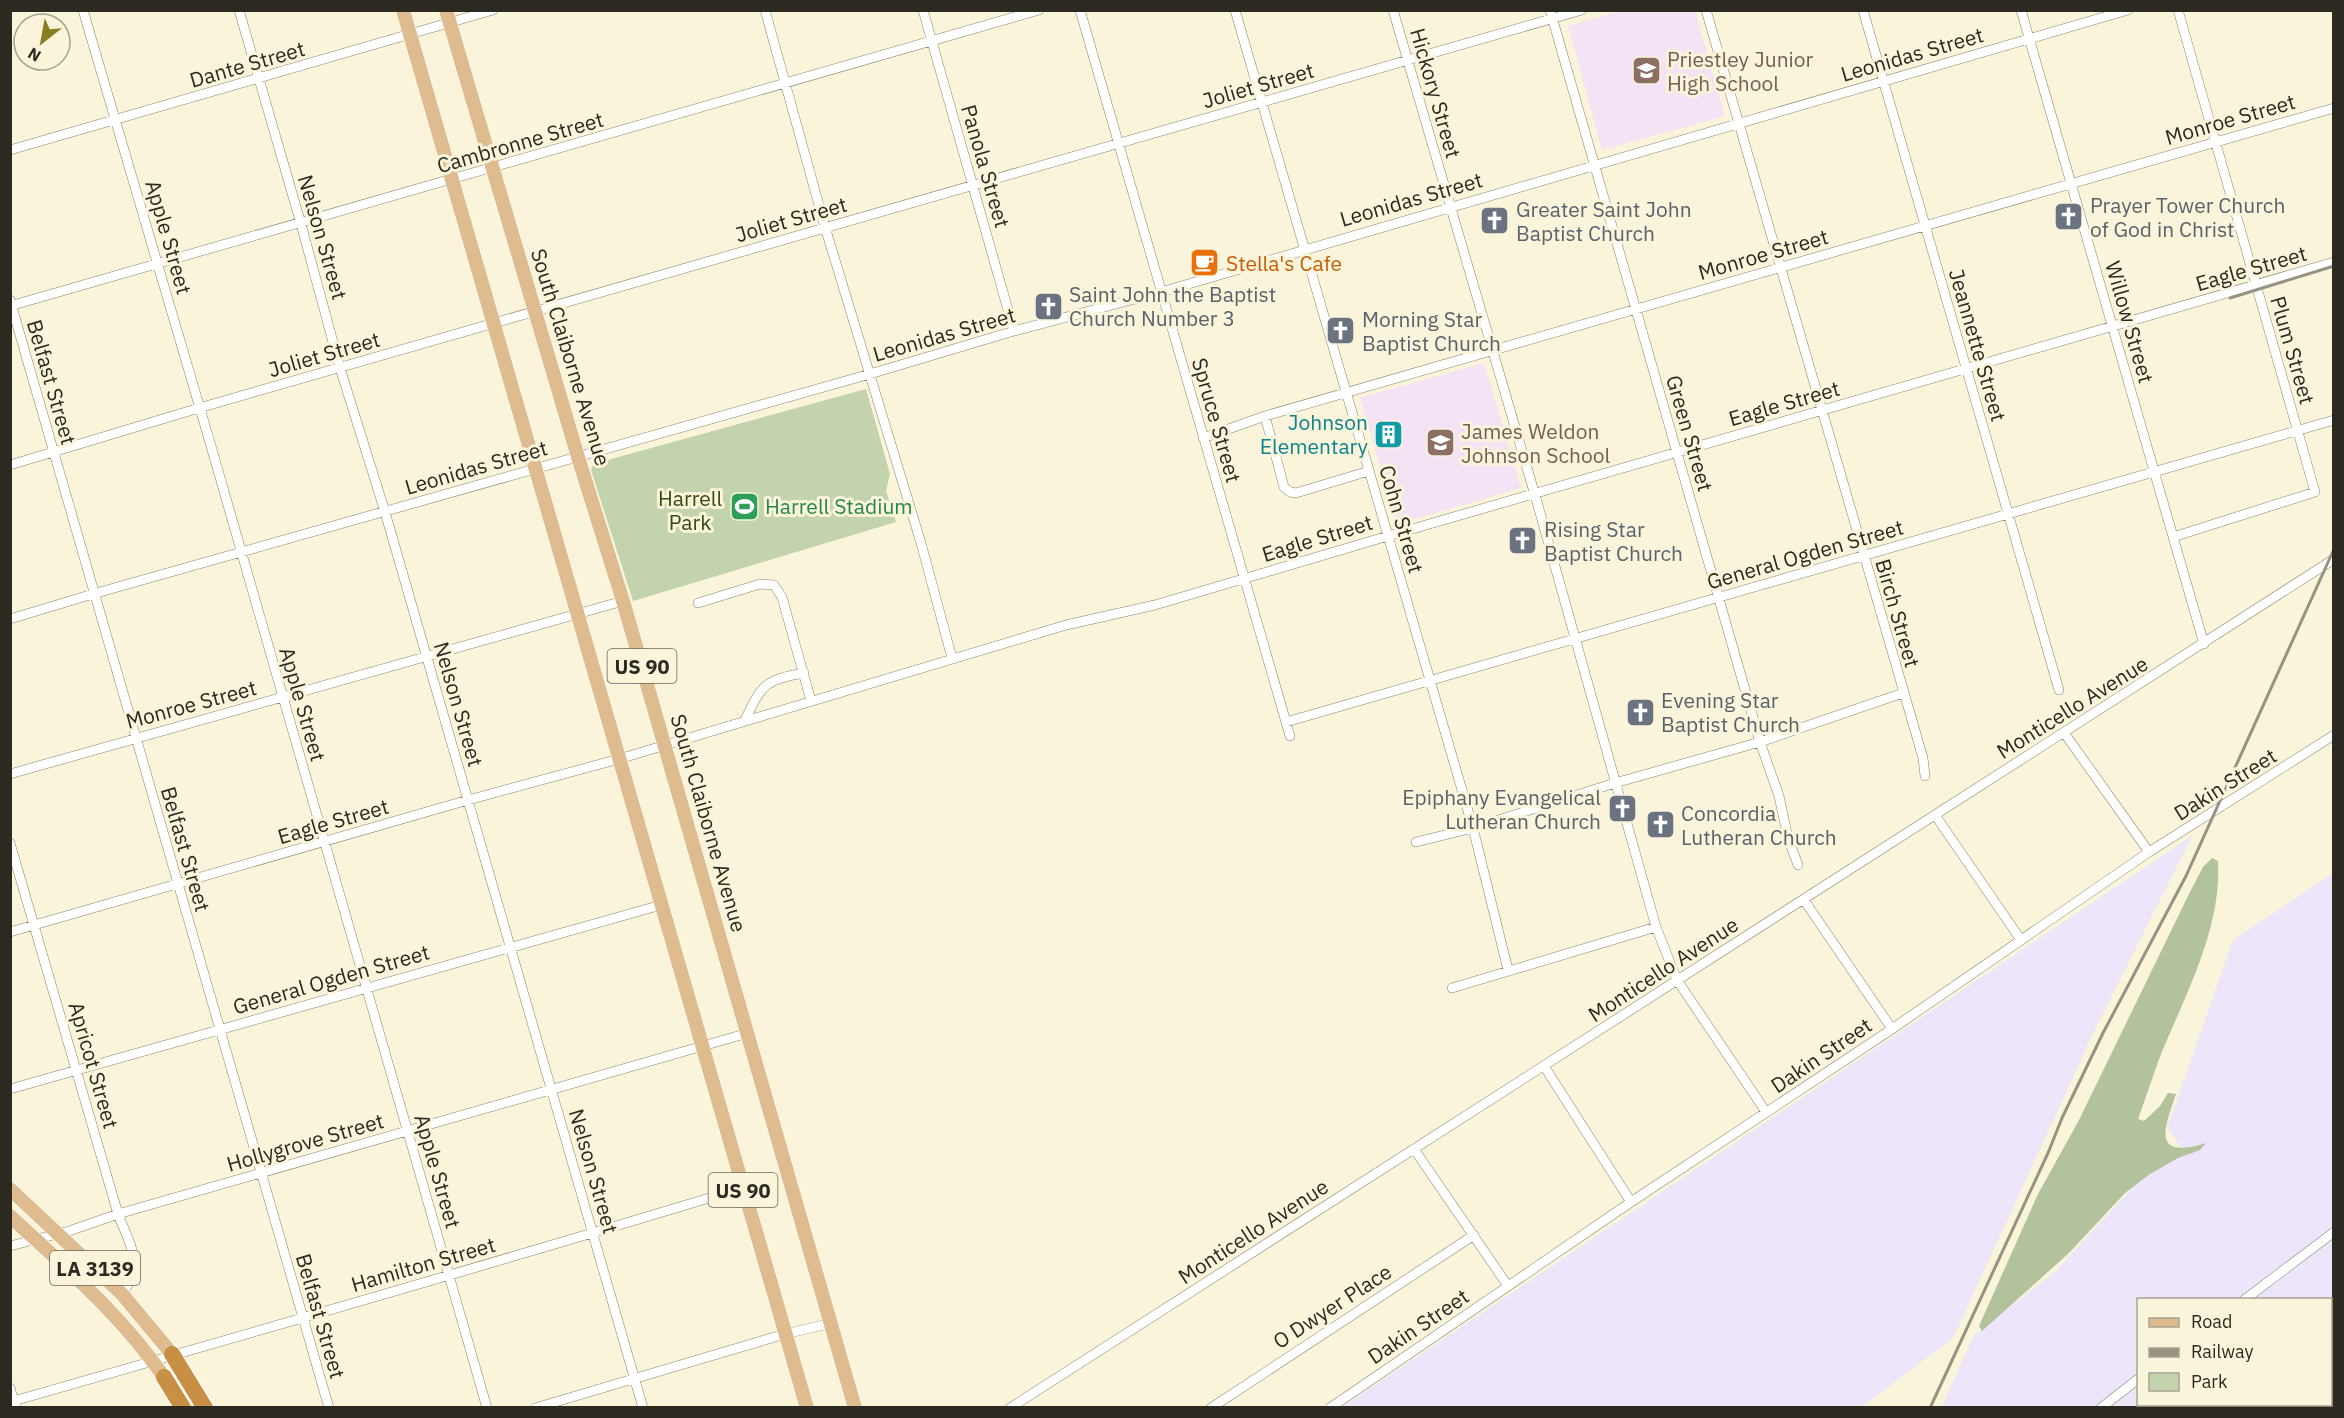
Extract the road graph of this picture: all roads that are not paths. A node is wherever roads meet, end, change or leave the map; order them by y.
1 (83, 10) edge
2 (239, 10) edge
3 (403, 10) edge
4 (493, 10) edge
5 (765, 10) edge
6 (923, 10) edge
7 (1039, 10) edge
8 (1080, 10) edge
9 (1235, 10) edge
10 (1393, 10) edge
11 (1582, 10) edge
12 (1706, 10) edge
13 (1863, 10) edge
14 (2021, 10) edge
15 (2128, 10) edge
16 (2178, 10) edge
17 (1551, 15) edge
18 (448, 16) edge
19 (410, 35) junction
20 (2029, 39) junction
21 (932, 42) junction
22 (1408, 60) junction
23 (258, 80) junction
24 (1883, 81) junction
25 (786, 84) junction
26 (1261, 102) junction
27 (2334, 108) edge
28 (116, 120) junction
29 (1739, 123) junction
30 (2216, 142) junction
31 (1118, 144) junction
32 (10, 150) edge
33 (1594, 164) junction
34 (493, 168) junction
35 (452, 180) junction
36 (2071, 184) junction
37 (973, 185) junction
38 (1450, 206) junction
39 (301, 224) junction
40 (1925, 226) junction
41 (825, 228) junction
42 (1304, 249) junction
43 (2334, 262) edge
44 (158, 265) junction
45 (1780, 267) junction
46 (2256, 285) junction
47 (1161, 292) junction
48 (11, 304) edge
49 (1636, 309) junction
50 (535, 312) junction
51 (494, 324) junction
52 (2113, 327) junction
53 (1014, 331) junction
54 (1492, 351) junction
55 (340, 368) junction
56 (1966, 369) junction
57 (870, 374) junction
58 (1345, 393) junction
59 (199, 408) junction
60 (1822, 411) junction
61 (1265, 416) junction
62 (2334, 420) edge
63 (2298, 432) junction
64 (1203, 438) junction
65 (53, 453) junction
66 (1677, 453) junction
67 (578, 457) junction
68 (10, 465) edge
69 (536, 468) junction
70 (1369, 471) junction
71 (2155, 472) junction
72 (1534, 494) junction
73 (385, 512) junction
74 (2008, 514) junction
75 (1388, 536) junction
76 (2173, 537) junction
77 (242, 551) junction
78 (1863, 556) junction
79 (2330, 562) edge
80 (2334, 574) edge
81 (1244, 579) junction
82 (93, 594) junction
83 (1719, 597) junction
84 (623, 601) junction
85 (698, 603) dead end
86 (578, 614) junction
87 (10, 619) edge
88 (1574, 638) junction
89 (2204, 644) junction
90 (426, 657) junction
91 (952, 658) junction
92 (804, 673) junction
93 (1430, 680) junction
94 (2059, 690) dead end
95 (1903, 693) junction
96 (282, 698) junction
97 (812, 701) junction
98 (745, 720) junction
99 (1286, 722) junction
100 (2065, 734) junction
101 (2334, 735) edge
102 (1290, 736) dead end
103 (135, 738) junction
104 (1760, 741) junction
105 (665, 746) junction
106 (619, 759) junction
107 (10, 774) edge
108 (1925, 776) dead end
109 (1615, 783) junction
110 (468, 800) junction
111 (1935, 815) junction
112 (1473, 828) junction
113 (1416, 842) dead end
114 (10, 843) edge
115 (325, 843) junction
116 (2149, 852) junction
117 (1798, 865) dead end
118 (178, 885) junction
119 (1804, 900) junction
120 (661, 905) junction
121 (35, 925) junction
122 (1656, 927) junction
123 (10, 932) edge
124 (2021, 940) junction
125 (510, 946) junction
126 (1509, 970) junction
127 (1677, 980) junction
128 (367, 987) junction
129 (1452, 988) dead end
130 (219, 1029) junction
131 (1892, 1029) junction
132 (748, 1033) junction
133 (702, 1046) junction
134 (1544, 1066) junction
135 (76, 1071) junction
136 (10, 1089) edge
137 (552, 1090) junction
138 (1766, 1112) junction
139 (408, 1131) junction
140 (1414, 1149) junction
141 (261, 1173) junction
142 (742, 1188) junction
143 (10, 1189) edge
144 (1631, 1202) junction
145 (118, 1214) junction
146 (10, 1216) edge
147 (2334, 1232) edge
148 (58, 1233) junction
149 (593, 1233) junction
150 (1474, 1235) junction
151 (35, 1238) junction
152 (10, 1246) edge
153 (449, 1276) junction
154 (1508, 1286) junction
155 (122, 1294) junction
156 (2245, 1298) edge
157 (303, 1318) junction
158 (831, 1323) junction
159 (786, 1334) junction
160 (172, 1354) junction
161 (152, 1360) junction
162 (164, 1377) junction
163 (635, 1378) junction
164 (2137, 1380) edge
165 (10, 1388) edge
166 (1024, 1399) junction
167 (14, 1404) edge
168 (172, 1407) edge
169 (183, 1407) edge
170 (205, 1407) edge
171 (328, 1407) edge
172 (487, 1407) edge
173 (535, 1407) edge
174 (643, 1407) edge
175 (807, 1407) edge
176 (855, 1407) edge
177 (1010, 1407) edge
178 (1030, 1407) edge
179 (1211, 1407) edge
180 (1330, 1407) edge
181 (2101, 1407) edge

1 - 28 street, Apple Street
2 - 23 street, Nelson Street
3 - 19 main road, US 90
4 - 18 street, Dante Street
5 - 25 street
6 - 21 street, Panola Street
7 - 21 street, Cambronne Street
8 - 31 street, Spruce Street
9 - 26 street, Cohn Street
10 - 22 street, Hickory Street
11 - 17 street, Joliet Street
12 - 29 street, Birch Street
13 - 24 street, Jeannette Street
14 - 20 street, Willow Street
15 - 20 street, Leonidas Street
16 - 30 street, Plum Street
17 - 22 street, Joliet Street
17 - 33 street, Green Street
18 - 19 street, Dante Street
18 - 34 main road, South Claiborne Avenue / US 90
19 - 23 street, Dante Street
19 - 35 main road, US 90
20 - 24 street, Leonidas Street
20 - 36 street, Willow Street
21 - 25 street, Cambronne Street
21 - 37 street, Panola Street
22 - 26 street, Joliet Street
22 - 38 street, Hickory Street
23 - 28 street, Dante Street
23 - 39 street, Nelson Street
24 - 29 street, Leonidas Street
24 - 40 street, Jeannette Street
25 - 34 street, Cambronne Street
25 - 41 street
26 - 31 street, Joliet Street
26 - 42 street, Cohn Street
27 - 30 street, Monroe Street
28 - 32 street, Dante Street
28 - 44 street, Apple Street
29 - 33 street, Leonidas Street
29 - 45 street, Birch Street
30 - 36 street, Monroe Street
30 - 46 street, Plum Street
31 - 37 street, Joliet Street
31 - 47 street, Spruce Street
33 - 38 street, Leonidas Street
33 - 49 street, Green Street
34 - 35 street, Cambronne Street
34 - 50 main road, South Claiborne Avenue / US 90
35 - 39 street, Cambronne Street
35 - 51 main road, US 90
36 - 40 street, Monroe Street
36 - 52 street, Willow Street
37 - 41 street, Joliet Street
37 - 53 street, Panola Street
38 - 42 street, Leonidas Street
38 - 54 street, Hickory Street
39 - 44 street, Cambronne Street
39 - 55 street, Nelson Street
40 - 45 street, Monroe Street
40 - 56 street, Jeannette Street
41 - 50 street, Joliet Street
41 - 57 street
42 - 47 street, Leonidas Street
42 - 58 street, Cohn Street
43 - 46 street, Eagle Street
44 - 48 street, Cambronne Street
44 - 59 street, Apple Street
45 - 49 street, Monroe Street
45 - 60 street, Birch Street
46 - 52 street, Eagle Street
46 - 63 street, Plum Street
47 - 53 street, Leonidas Street
47 - 64 street, Spruce Street
48 - 65 street, Belfast Street
49 - 54 street, Monroe Street
49 - 66 street, Green Street
50 - 51 street, Joliet Street
50 - 67 main road, South Claiborne Avenue / US 90
51 - 55 street, Joliet Street
51 - 69 main road, US 90
52 - 56 street, Eagle Street
52 - 71 street, Willow Street
53 - 57 street, Leonidas Street
54 - 58 street, Monroe Street
54 - 72 street, Hickory Street
55 - 59 street, Joliet Street
55 - 73 street, Nelson Street
56 - 60 street, Eagle Street
56 - 74 street, Jeannette Street
57 - 67 street, Leonidas Street
57 - 91 street
58 - 61 street, Monroe Street
58 - 70 street, Cohn Street
59 - 65 street, Joliet Street
59 - 77 street, Apple Street
60 - 66 street, Eagle Street
60 - 78 street, Birch Street
61 - 64 street, Monroe Street
61 - 70 street
62 - 63 street, General Ogden Street
63 - 71 street, General Ogden Street
63 - 76 street, Plum Street
64 - 81 street, Spruce Street
65 - 68 street, Joliet Street
65 - 82 street, Belfast Street
66 - 72 street, Eagle Street
66 - 83 street, Green Street
67 - 69 street, Leonidas Street
67 - 84 main road, South Claiborne Avenue / US 90
69 - 73 street, Leonidas Street
69 - 86 main road, US 90
70 - 75 street, Cohn Street
71 - 74 street, General Ogden Street
71 - 76 street, Willow Street
72 - 75 street, Eagle Street
72 - 88 street, Hickory Street
73 - 77 street, Leonidas Street
73 - 90 street, Nelson Street
74 - 78 street, General Ogden Street
74 - 94 street, Jeannette Street
75 - 81 street, Eagle Street
75 - 93 street, Cohn Street
76 - 89 street, Willow Street
77 - 82 street, Leonidas Street
77 - 96 street, Apple Street
78 - 83 street, General Ogden Street
78 - 95 street, Birch Street
79 - 80 street
79 - 89 street, Monticello Avenue
81 - 91 street, Eagle Street
81 - 99 street, Spruce Street
82 - 87 street, Leonidas Street
82 - 103 street, Belfast Street
83 - 88 street, General Ogden Street
83 - 104 street, Green Street
84 - 86 street, Monroe Street
84 - 105 main road, South Claiborne Avenue / US 90
85 - 92 street
86 - 90 street, Monroe Street
86 - 106 main road, US 90
88 - 93 street, General Ogden Street
88 - 109 street, Hickory Street
89 - 100 street, Monticello Avenue
90 - 96 street, Monroe Street
90 - 110 street, Nelson Street
91 - 97 street, Eagle Street
92 - 97 street
92 - 98 street
93 - 99 street, General Ogden Street
93 - 112 street, Cohn Street
95 - 104 street
95 - 108 street, Birch Street
96 - 103 street, Monroe Street
96 - 115 street, Apple Street
97 - 98 street, Eagle Street
98 - 105 street, Eagle Street
99 - 102 street, Spruce Street
100 - 111 street, Monticello Avenue
100 - 116 street
101 - 116 street, Dakin Street
103 - 107 street, Monroe Street
103 - 118 street, Belfast Street
104 - 109 street
104 - 117 street, Green Street
105 - 106 street, Eagle Street
105 - 132 main road, South Claiborne Avenue / US 90
106 - 110 street, Eagle Street
106 - 120 main road, US 90
109 - 112 street
109 - 122 street, Hickory Street
110 - 115 street, Eagle Street
110 - 125 street, Nelson Street
111 - 119 street, Monticello Avenue
111 - 124 street
112 - 113 street
112 - 126 street, Cohn Street
114 - 121 street, Apricot Street
115 - 118 street, Eagle Street
115 - 128 street, Apple Street
116 - 124 street, Dakin Street
118 - 121 street, Eagle Street
118 - 130 street, Belfast Street
119 - 127 street, Monticello Avenue
119 - 131 street
120 - 125 street, General Ogden Street
120 - 133 main road, US 90
121 - 123 street, Eagle Street
121 - 135 street, Apricot Street
122 - 126 street
122 - 127 street, Hickory Street
124 - 131 street, Dakin Street
125 - 128 street, General Ogden Street
125 - 137 street, Nelson Street
126 - 129 street
127 - 134 street, Monticello Avenue
127 - 138 street, Hickory Street
128 - 130 street, General Ogden Street
128 - 139 street, Apple Street
130 - 135 street, General Ogden Street
130 - 141 street, Belfast Street
131 - 138 street, Dakin Street
132 - 133 street, Hollygrove Street
132 - 158 main road, South Claiborne Avenue / US 90
133 - 137 street, Hollygrove Street
133 - 142 main road, US 90
134 - 140 street, Monticello Avenue
134 - 144 street
135 - 136 street, General Ogden Street
135 - 145 street, Apricot Street
137 - 139 street, Hollygrove Street
137 - 149 street, Nelson Street
138 - 144 street, Dakin Street
139 - 141 street, Hollygrove Street
139 - 153 street, Apple Street
140 - 150 street
140 - 166 street, Monticello Avenue
141 - 145 street, Hollygrove Street
141 - 157 street, Belfast Street
142 - 149 street, Hamilton Street
142 - 159 main road, US 90
143 - 148 main road, LA 3139
144 - 154 street, Dakin Street
145 - 148 street, Hollygrove Street
145 - 155 street, Apricot Street
146 - 151 main road, LA 3139
147 - 156 street
148 - 151 street, Hollygrove Street
148 - 155 main road, LA 3139
149 - 153 street, Hamilton Street
149 - 163 street, Nelson Street
150 - 154 street
150 - 179 street, O Dwyer Place
151 - 152 street, Hollygrove Street
151 - 161 main road, LA 3139
153 - 157 street, Hamilton Street
153 - 172 street, Apple Street
154 - 180 street, Dakin Street
155 - 160 main road, LA 3139
157 - 160 street, Hamilton Street
157 - 171 street, Belfast Street
158 - 159 street
158 - 176 main road, South Claiborne Avenue / US 90
159 - 163 street
159 - 175 main road, US 90
160 - 161 street, Hamilton Street
160 - 170 highway, LA 3139
161 - 162 main road, LA 3139
161 - 167 street, Hamilton Street
162 - 168 street
162 - 169 highway, LA 3139
163 - 173 street
163 - 174 street, Nelson Street
164 - 181 street
165 - 167 street
166 - 177 street, Monticello Avenue
166 - 178 street

